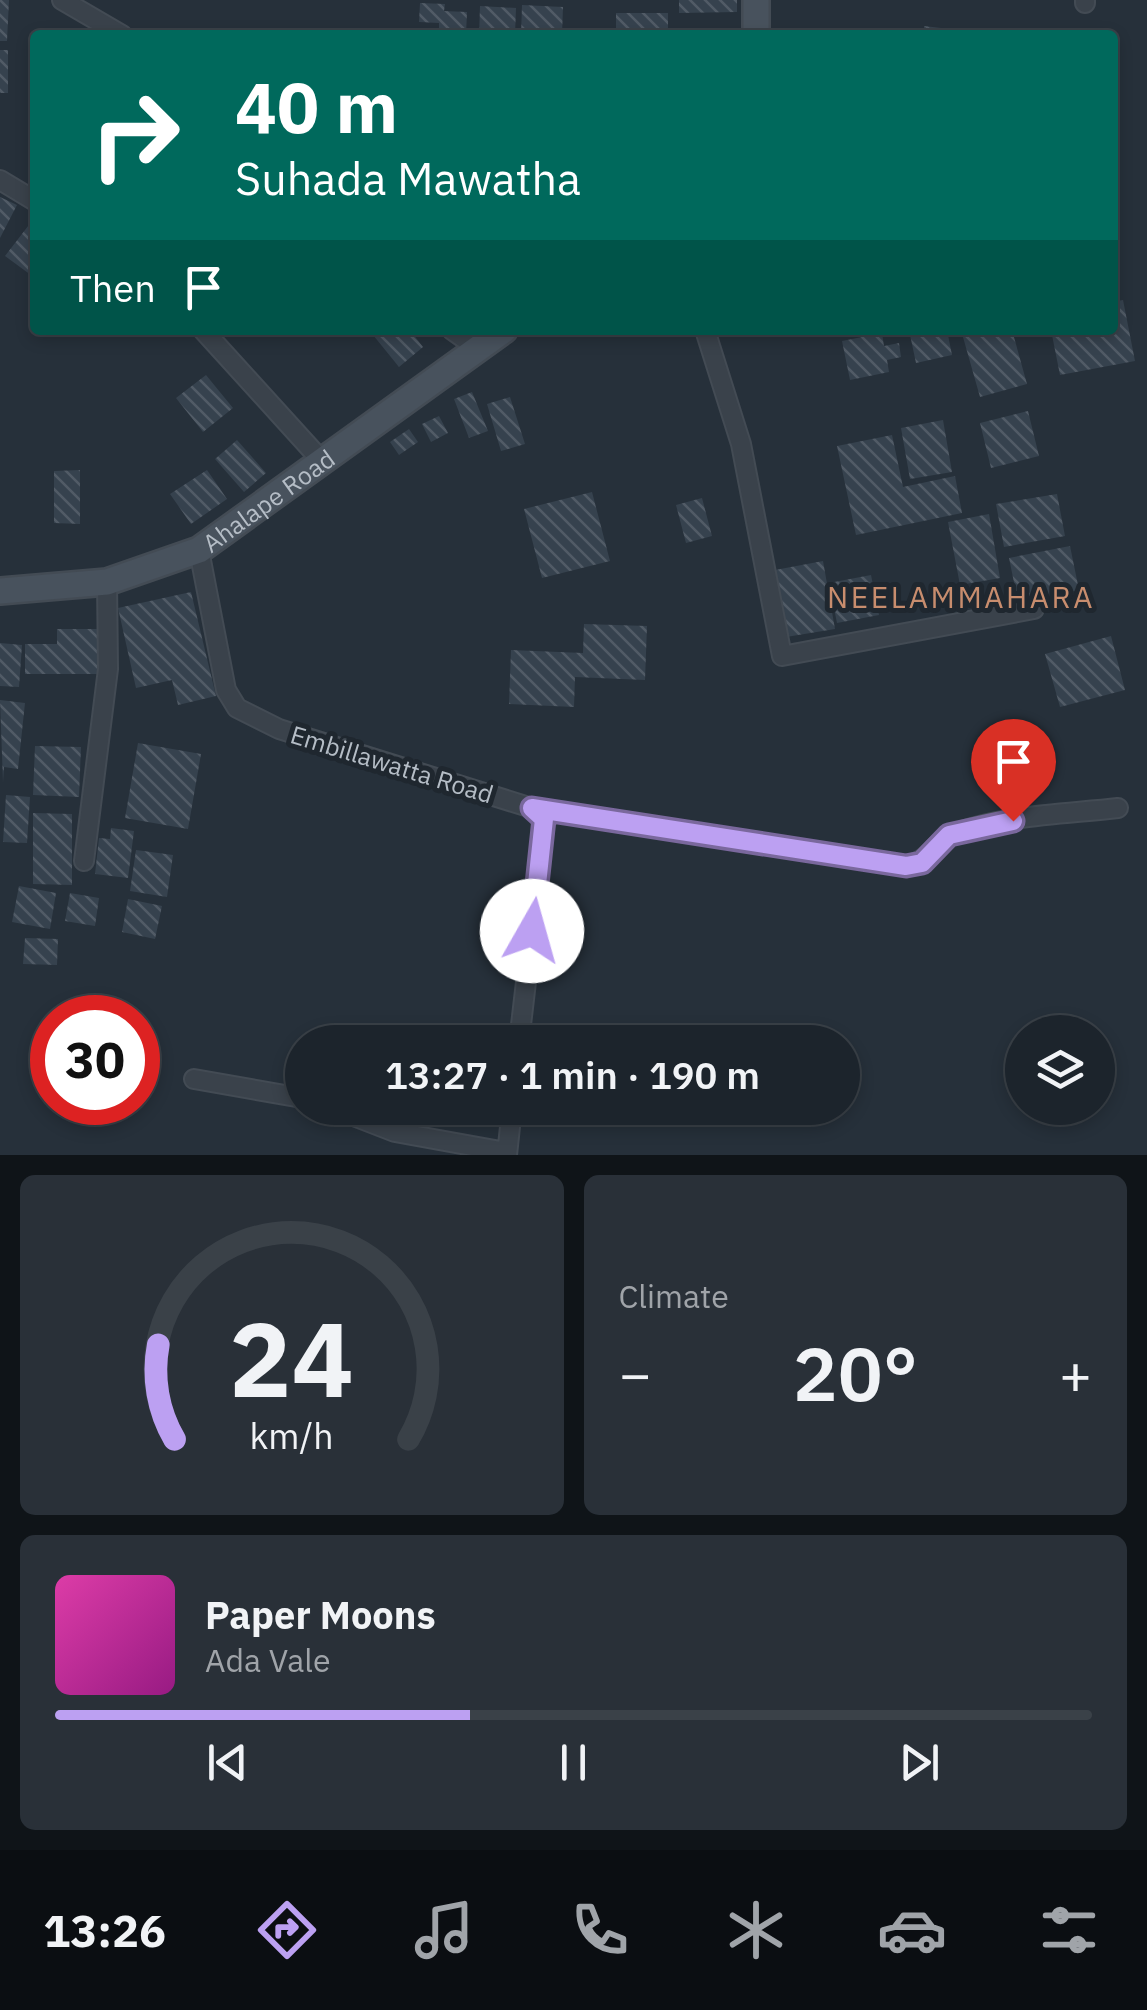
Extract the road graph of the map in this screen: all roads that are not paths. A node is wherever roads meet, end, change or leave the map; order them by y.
1 (62, 0) edge
2 (756, 0) edge
3 (113, 30) edge
4 (756, 30) edge
5 (0, 180) edge
6 (30, 198) edge
7 (208, 335) edge
8 (459, 335) edge
9 (496, 335) edge
10 (707, 335) edge
11 (476, 347) junction
12 (321, 460) junction
13 (199, 550) junction
14 (107, 582) junction
15 (0, 591) edge
16 (1034, 610) dead end
17 (532, 808) junction
18 (1118, 808) dead end
19 (84, 860) dead end
20 (521, 1025) edge
21 (194, 1078) dead end
22 (285, 1095) edge
23 (377, 1125) edge
24 (510, 1125) edge
25 (507, 1154) edge

1 - 3 street
2 - 4 street
5 - 6 street
7 - 12 street
8 - 11 street
9 - 11 street, Ahalape Road
10 - 16 street
11 - 12 street, Ahalape Road
12 - 13 street, Ahalape Road
13 - 14 street, Ahalape Road
13 - 17 street, Embillawatta Road
14 - 15 street, Ahalape Road
14 - 19 street
17 - 18 street
17 - 20 street
21 - 22 street
23 - 25 street
24 - 25 street

